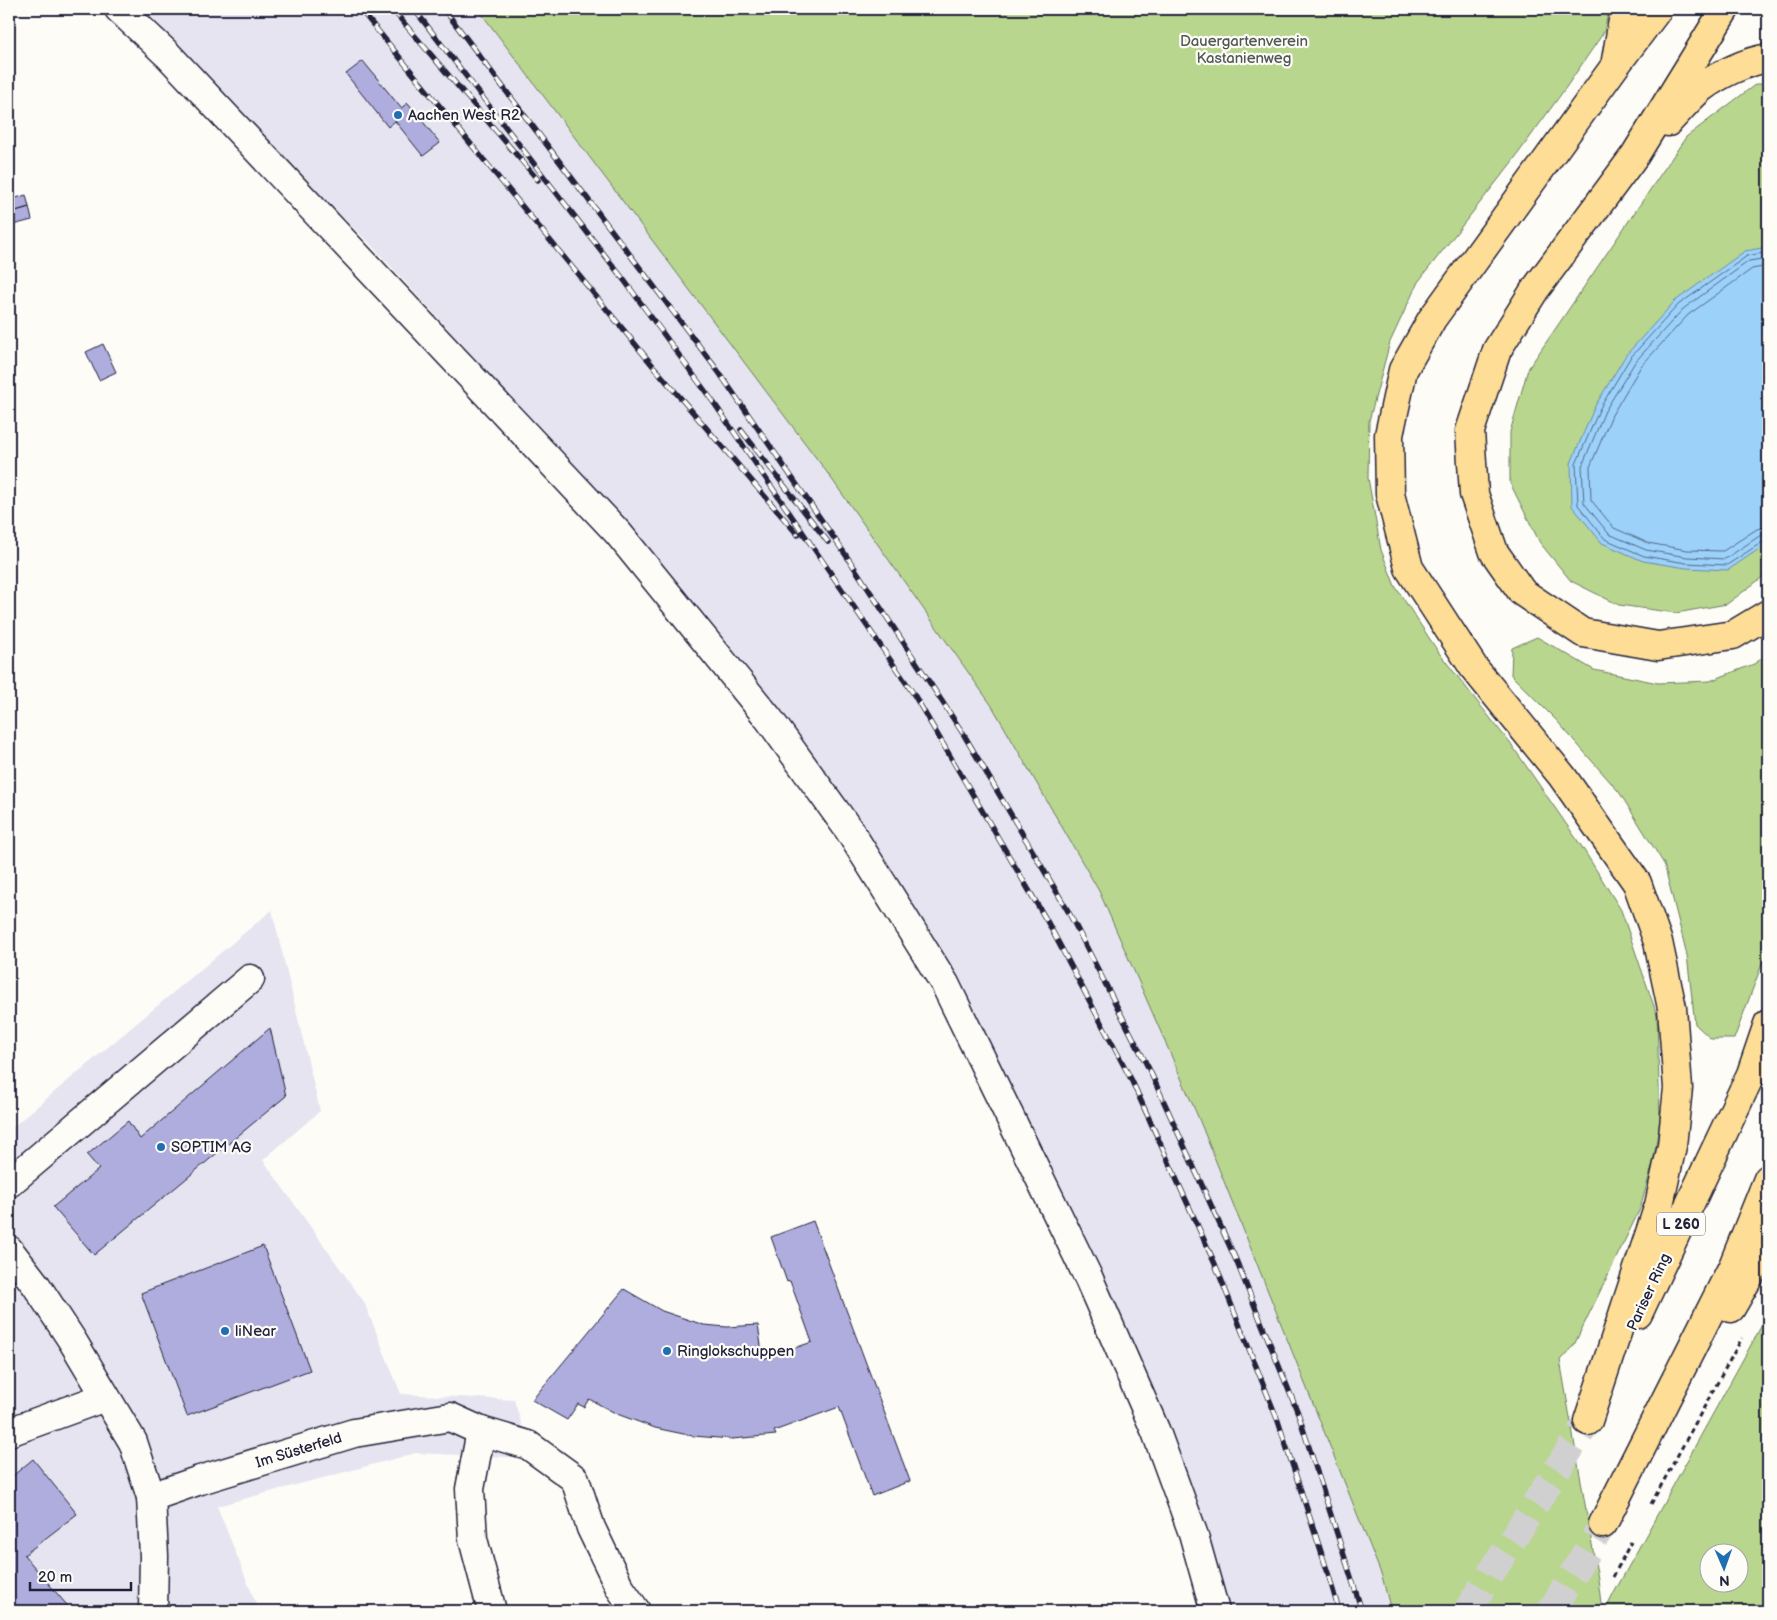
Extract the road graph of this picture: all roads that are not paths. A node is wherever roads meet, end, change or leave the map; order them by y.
1 (119, 9) edge
2 (1625, 9) edge
3 (1658, 9) edge
4 (1725, 9) edge
5 (1768, 58) edge
6 (1614, 66) junction
7 (1635, 155) junction
8 (1768, 614) edge
9 (250, 980) dead end
10 (1768, 1024) edge
11 (1768, 1179) edge
12 (9, 1183) edge
13 (1768, 1244) edge
14 (9, 1250) edge
15 (105, 1397) junction
16 (481, 1431) junction
17 (9, 1432) edge
18 (151, 1497) junction
19 (153, 1611) edge
20 (492, 1611) edge
21 (636, 1611) edge
22 (1215, 1611) edge

1 - 22 street
2 - 6 highway
3 - 6 highway
4 - 7 highway
5 - 7 highway
6 - 10 highway, Pariser Ring / L 260
7 - 8 highway
9 - 12 street
11 - 13 highway
14 - 15 street
15 - 17 street
15 - 18 street
16 - 18 street, Im Süsterfeld
16 - 20 street
16 - 21 street
18 - 19 street

